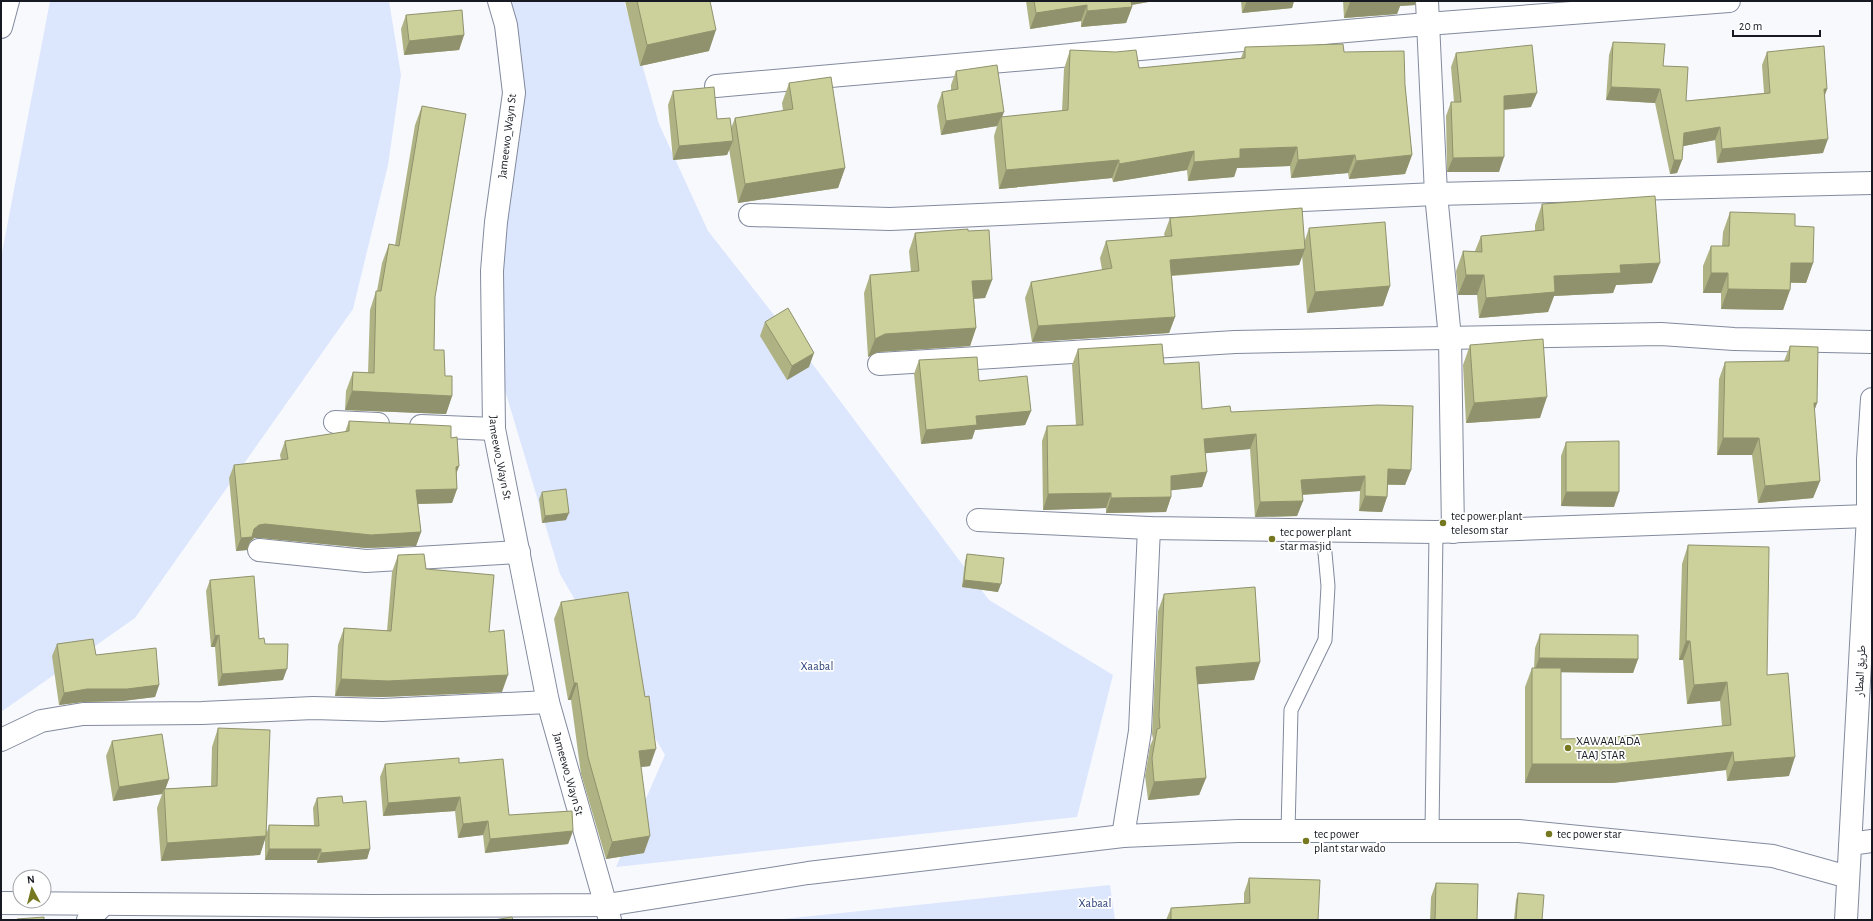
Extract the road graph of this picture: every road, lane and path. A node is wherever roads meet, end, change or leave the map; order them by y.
1 (8, 1) edge
2 (499, 1) edge
3 (1427, 1) edge
4 (1729, 1) edge
5 (1427, 24) junction
6 (1, 27) edge
7 (716, 86) dead end
8 (1872, 183) edge
9 (1436, 194) junction
10 (750, 215) dead end
11 (1450, 338) junction
12 (1872, 342) edge
13 (879, 364) dead end
14 (1872, 399) edge
15 (335, 422) dead end
16 (494, 429) junction
17 (1870, 458) edge
18 (1868, 516) junction
19 (978, 520) dead end
20 (1149, 528) junction
21 (1323, 531) junction
22 (1445, 532) junction
23 (259, 550) dead end
24 (519, 552) junction
25 (548, 702) junction
26 (1, 740) edge
27 (1288, 831) junction
28 (1432, 831) junction
29 (1123, 836) junction
30 (1872, 841) edge
31 (1850, 844) junction
32 (1848, 877) junction
33 (1, 903) edge
34 (95, 912) edge
35 (371, 913) edge
36 (608, 913) edge
37 (1846, 920) edge

1 - 6 street
2 - 16 street, Jameewo_Wayn St
3 - 5 street
4 - 5 street
5 - 7 street
5 - 9 street
8 - 9 street
9 - 10 street
9 - 11 street
11 - 12 street
11 - 13 street
11 - 22 street
14 - 17 street, طريق المطار
15 - 16 street
16 - 24 street, Jameewo_Wayn St
17 - 18 street, طريق المطار
18 - 22 street
18 - 31 street, طريق المطار
19 - 20 street
20 - 21 street
20 - 29 street
21 - 22 street
21 - 27 lane
22 - 28 lane
23 - 24 street
24 - 25 street, Jameewo_Wayn St
25 - 26 street
25 - 36 street, Jameewo_Wayn St
27 - 28 street
27 - 29 street
28 - 32 street
29 - 36 street
30 - 31 street
31 - 32 street, طريق المطار
32 - 37 street, طريق المطار
33 - 34 street
34 - 35 street
35 - 36 street

